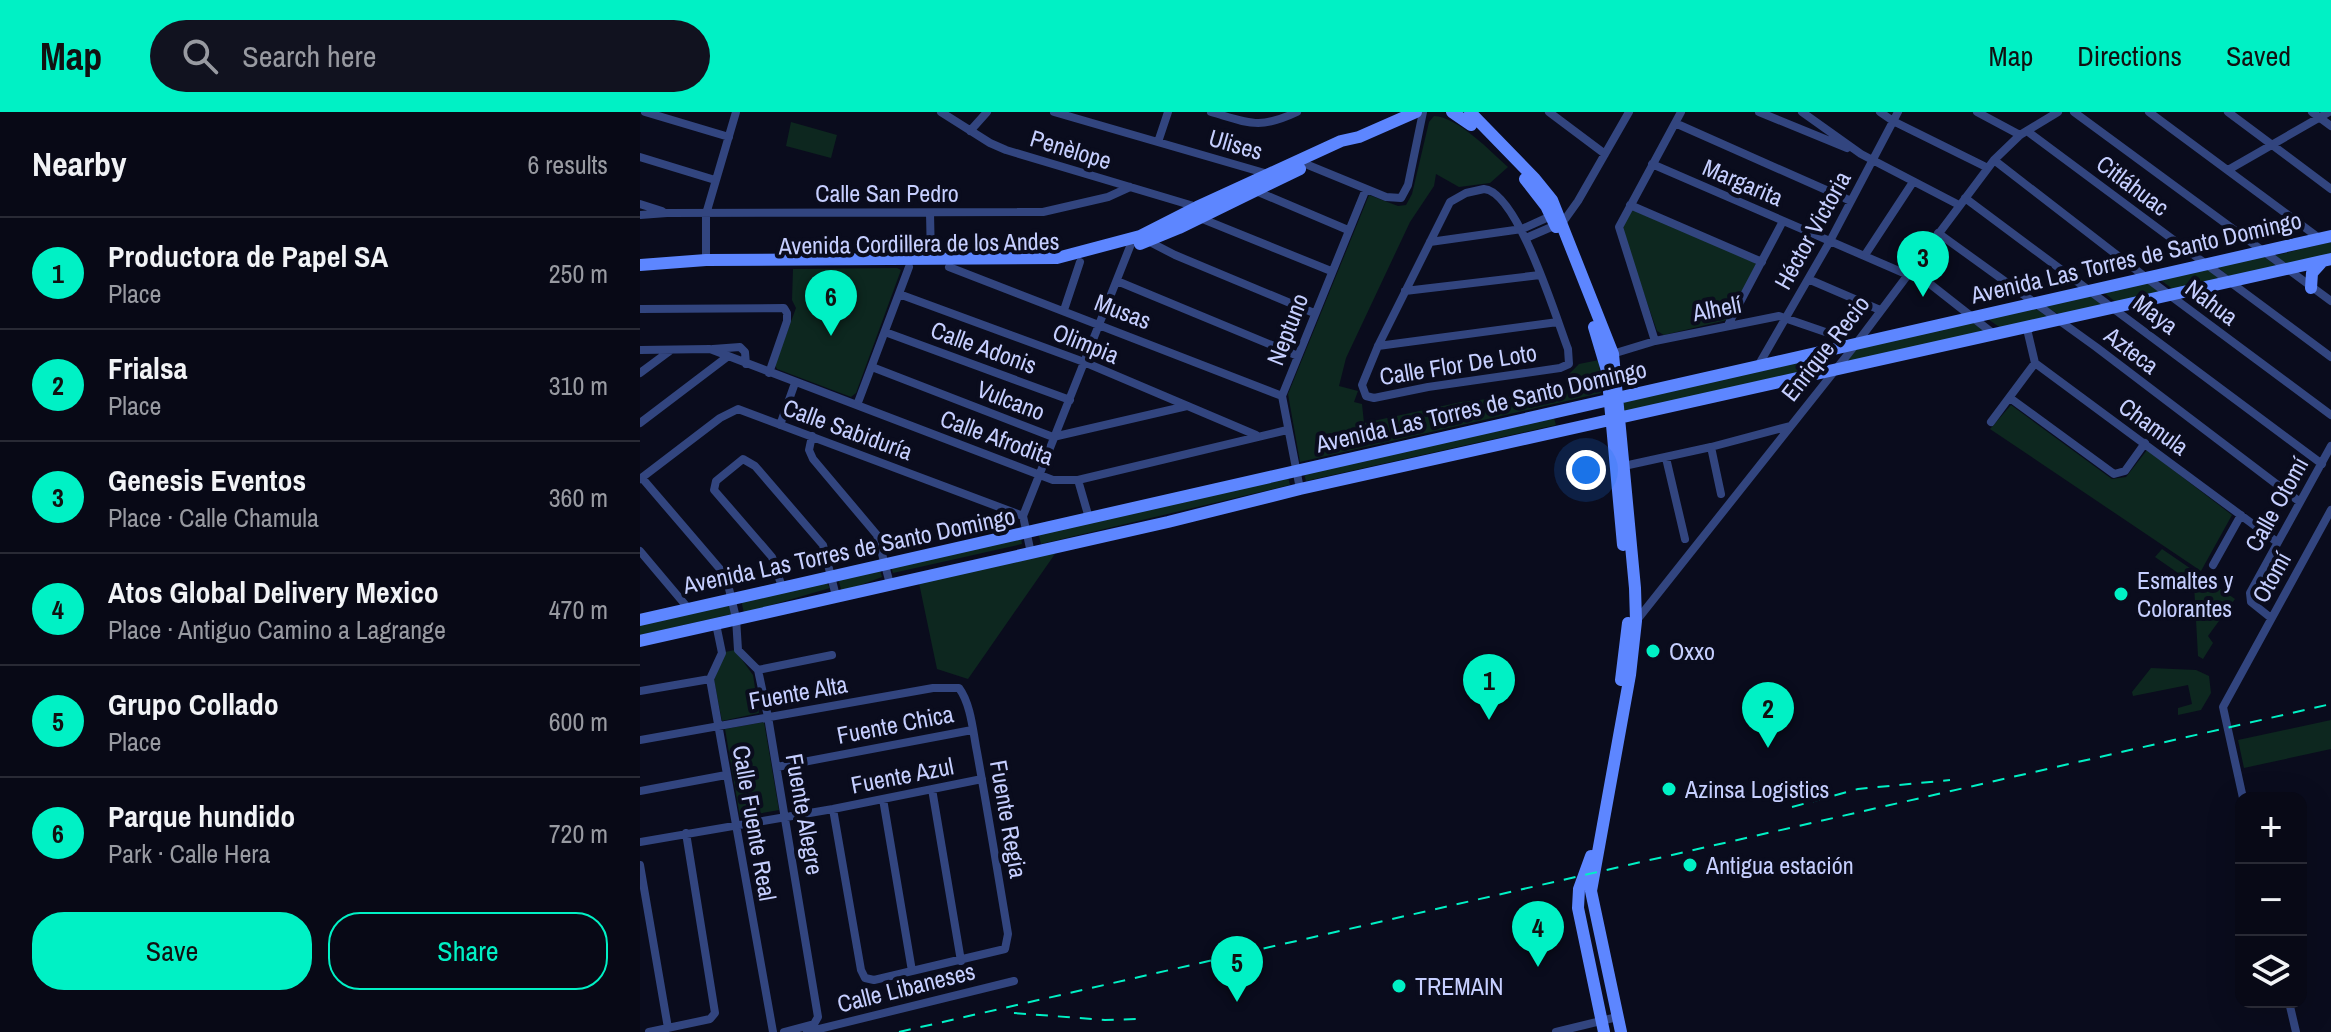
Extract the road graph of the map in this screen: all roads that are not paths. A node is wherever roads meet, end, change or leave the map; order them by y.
1 (645, 112) edge
2 (736, 112) edge
3 (941, 112) edge
4 (987, 112) edge
5 (1054, 112) edge
6 (1168, 112) edge
7 (1211, 112) edge
8 (1297, 112) edge
9 (1416, 112) edge
10 (1423, 112) edge
11 (1452, 112) edge
12 (1549, 112) edge
13 (1629, 112) edge
14 (1681, 112) edge
15 (1759, 112) edge
16 (1802, 112) edge
17 (1880, 112) edge
18 (1977, 112) edge
19 (2058, 112) edge
20 (2074, 112) edge
21 (2149, 112) edge
22 (2228, 112) edge
23 (2329, 112) edge
24 (1469, 115) edge
25 (2316, 115) edge
26 (1895, 116) edge
27 (1675, 123) junction
28 (2331, 126) edge
29 (970, 131) junction
30 (2024, 133) junction
31 (729, 137) junction
32 (1359, 137) junction
33 (1158, 142) junction
34 (2273, 145) junction
35 (1605, 154) junction
36 (1861, 154) junction
37 (640, 157) edge
38 (1873, 160) junction
39 (1994, 160) junction
40 (1652, 164) junction
41 (1308, 165) junction
42 (1988, 168) junction
43 (2228, 170) junction
44 (1268, 174) junction
45 (715, 180) junction
46 (1913, 182) junction
47 (1130, 187) junction
48 (1366, 189) junction
49 (2331, 189) edge
50 (1256, 191) junction
51 (1851, 201) junction
52 (1962, 202) junction
53 (640, 204) edge
54 (1630, 205) junction
55 (1198, 212) junction
56 (667, 213) junction
57 (930, 213) junction
58 (706, 214) junction
59 (640, 215) edge
60 (1559, 218) junction
61 (1783, 221) junction
62 (1348, 230) junction
63 (1938, 233) junction
64 (1524, 234) junction
65 (2325, 237) edge
66 (1138, 241) junction
67 (1830, 241) junction
68 (1430, 242) junction
69 (2260, 251) junction
70 (1865, 255) junction
71 (931, 259) junction
72 (706, 260) junction
73 (2327, 260) edge
74 (1080, 262) junction
75 (1762, 262) junction
76 (2205, 263) junction
77 (642, 265) edge
78 (909, 267) junction
79 (949, 267) junction
80 (2285, 270) junction
81 (1331, 271) junction
82 (1909, 271) junction
83 (1540, 275) junction
84 (2144, 276) junction
85 (1808, 279) junction
86 (1117, 281) junction
87 (2231, 282) junction
88 (2311, 288) junction
89 (2088, 290) junction
90 (1405, 291) junction
91 (899, 294) junction
92 (2169, 295) junction
93 (2331, 301) edge
94 (2033, 303) junction
95 (2113, 307) junction
96 (640, 309) edge
97 (1064, 310) junction
98 (1880, 310) junction
99 (1314, 313) junction
100 (1973, 316) junction
101 (1785, 317) junction
102 (2058, 321) junction
103 (1558, 322) junction
104 (1101, 323) junction
105 (1728, 325) junction
106 (2027, 329) junction
107 (885, 332) junction
108 (1837, 336) dead end
109 (1996, 336) junction
110 (1655, 341) junction
111 (1856, 344) junction
112 (1378, 346) junction
113 (671, 349) junction
114 (710, 349) junction
115 (640, 350) edge
116 (1608, 355) junction
117 (1298, 356) junction
118 (727, 357) junction
119 (2331, 357) edge
120 (1084, 362) junction
121 (2035, 363) junction
122 (746, 364) junction
123 (1758, 366) junction
124 (872, 367) junction
125 (1834, 371) junction
126 (640, 373) edge
127 (769, 373) junction
128 (795, 383) junction
129 (1282, 396) junction
130 (2010, 398) junction
131 (1613, 399) junction
132 (1070, 400) junction
133 (857, 405) junction
134 (1187, 406) junction
135 (1554, 413) junction
136 (2331, 415) edge
137 (1615, 420) junction
138 (1991, 422) dead end
139 (640, 423) edge
140 (780, 425) junction
141 (1790, 426) junction
142 (1287, 430) junction
143 (1564, 432) junction
144 (1257, 435) junction
145 (812, 436) junction
146 (1053, 437) junction
147 (2145, 443) junction
148 (2331, 446) edge
149 (1711, 447) junction
150 (1666, 458) junction
151 (2322, 464) junction
152 (1624, 466) junction
153 (1295, 470) junction
154 (1039, 476) junction
155 (641, 478) edge
156 (1078, 480) junction
157 (1300, 489) junction
158 (1721, 494) dead end
159 (2300, 502) junction
160 (2331, 510) edge
161 (2241, 515) junction
162 (1023, 516) junction
163 (1089, 518) junction
164 (1027, 534) junction
165 (1685, 539) dead end
166 (2277, 542) junction
167 (640, 551) edge
168 (1031, 553) junction
169 (886, 564) junction
170 (2213, 565) dead end
171 (832, 576) junction
172 (890, 584) junction
173 (782, 587) junction
174 (836, 596) junction
175 (733, 598) junction
176 (688, 608) junction
177 (736, 618) junction
178 (2271, 618) junction
179 (640, 620) edge
180 (1632, 622) junction
181 (716, 624) junction
182 (640, 641) edge
183 (832, 655) dead end
184 (758, 670) junction
185 (710, 679) junction
186 (961, 690) joint
187 (640, 691) edge
188 (768, 717) junction
189 (717, 727) junction
190 (972, 730) junction
191 (640, 740) edge
192 (777, 767) junction
193 (726, 775) junction
194 (982, 779) junction
195 (932, 789) junction
196 (640, 791) edge
197 (2242, 792) edge
198 (883, 799) junction
199 (833, 809) junction
200 (785, 817) junction
201 (735, 825) junction
202 (686, 833) junction
203 (640, 842) edge
204 (640, 865) edge
205 (1587, 881) junction
206 (1597, 928) junction
207 (1582, 932) junction
208 (961, 961) junction
209 (912, 971) junction
210 (1014, 981) dead end
211 (2290, 1008) edge
212 (1617, 1017) junction
213 (1603, 1026) edge
214 (668, 1028) junction
215 (811, 1028) edge
216 (649, 1032) edge
217 (773, 1032) edge
218 (784, 1032) edge
219 (1556, 1032) edge
220 (1621, 1032) edge
221 (2296, 1032) edge

1 - 31 street
2 - 31 street
3 - 29 street, Penèlope
4 - 29 street
5 - 33 street, Ulises
6 - 33 street
7 - 8 street
9 - 32 street, Avenida Cordillera de los Andes
10 - 48 street
11 - 24 street
12 - 35 street
13 - 35 street
14 - 27 street
15 - 36 street
16 - 36 street
17 - 26 street
18 - 30 street, Citláhuac
19 - 30 street, Enrique Recio
20 - 69 street
21 - 43 street
22 - 34 street
23 - 25 street
24 - 60 street
25 - 28 street
25 - 34 street
26 - 38 street, Héctor Victoria
26 - 42 street
27 - 40 street
27 - 51 street
29 - 47 street, Penèlope
30 - 39 street, Enrique Recio
30 - 76 street, Citláhuac
31 - 45 street
32 - 41 street, Avenida Cordillera de los Andes
32 - 44 street, Avenida Cordillera de los Andes
33 - 44 street, Ulises
34 - 43 street
34 - 49 street
35 - 60 street
36 - 38 street, Maya
37 - 45 street
38 - 46 street, Maya
38 - 51 street, Héctor Victoria
39 - 42 street, Enrique Recio
39 - 84 street, Nahua
40 - 54 street
40 - 61 street, Margarita
41 - 48 street
41 - 50 street, Avenida Cordillera de los Andes
42 - 52 street, Enrique Recio
43 - 65 street
44 - 55 street, Avenida Cordillera de los Andes
45 - 58 street
46 - 52 street, Maya
46 - 70 street
47 - 55 street, Penèlope
47 - 57 street, Calle San Pedro
48 - 62 street, Neptuno
50 - 55 street, Avenida Cordillera de los Andes
50 - 62 street
51 - 67 street, Héctor Victoria
52 - 63 street, Enrique Recio
52 - 89 street, Maya
53 - 56 street
54 - 75 street
54 - 110 street
55 - 66 street, Avenida Cordillera de los Andes
55 - 81 street, Penèlope
56 - 58 street, Calle San Pedro
56 - 59 street, Calle San Pedro
57 - 58 street, Calle San Pedro
57 - 71 street
58 - 72 street
60 - 64 street
60 - 116 street
61 - 67 street, Margarita
61 - 75 street
62 - 81 street, Neptuno
63 - 82 street, Enrique Recio
63 - 94 street, Azteca
64 - 68 street
64 - 68 street
64 - 83 street
65 - 69 street, Avenida Las Torres de Santo Domingo
66 - 71 street, Avenida Cordillera de los Andes
66 - 74 street, Avenida Cordillera de los Andes
66 - 86 street
66 - 99 street
67 - 70 street, Margarita
67 - 85 street, Héctor Victoria
68 - 90 street
69 - 76 street, Avenida Las Torres de Santo Domingo
69 - 80 street
70 - 82 street, Margarita
71 - 72 street, Avenida Cordillera de los Andes
72 - 77 street, Avenida Cordillera de los Andes
73 - 80 street, Avenida Las Torres de Santo Domingo
73 - 88 street
74 - 79 street, Avenida Cordillera de los Andes
74 - 97 street
75 - 105 street
76 - 84 street, Avenida Las Torres de Santo Domingo
76 - 87 street, Citláhuac
77 - 78 street, Avenida Cordillera de los Andes
78 - 79 street, Avenida Cordillera de los Andes
78 - 91 street
79 - 97 street, Musas
80 - 87 street, Avenida Las Torres de Santo Domingo
80 - 88 street
81 - 99 street, Neptuno
82 - 98 street, Enrique Recio
82 - 100 street, Margarita
83 - 90 street
83 - 103 street
84 - 89 street, Avenida Las Torres de Santo Domingo
84 - 92 street, Nahua
85 - 98 street
85 - 101 street, Héctor Victoria
86 - 104 street
86 - 117 street
87 - 92 street, Avenida Las Torres de Santo Domingo
87 - 119 street, Citláhuac
88 - 93 street
89 - 94 street, Avenida Las Torres de Santo Domingo
89 - 95 street, Maya
90 - 112 street
91 - 107 street
91 - 120 street, Olimpia
92 - 95 street, Avenida Las Torres de Santo Domingo
92 - 136 street, Nahua
94 - 100 street, Avenida Las Torres de Santo Domingo
94 - 102 street, Azteca
95 - 102 street, Avenida Las Torres de Santo Domingo
95 - 151 street, Maya
96 - 127 street
97 - 104 street, Musas
98 - 111 street, Enrique Recio
99 - 117 street, Neptuno
100 - 109 street, Margarita
100 - 111 street, Avenida Las Torres de Santo Domingo
101 - 105 street, Alhelí
101 - 108 street, Alhelí
101 - 123 street, Héctor Victoria
102 - 106 street, Avenida Las Torres de Santo Domingo
102 - 159 street, Azteca
103 - 112 street
103 - 112 street, Calle Flor De Loto
104 - 120 street
104 - 129 street, Musas
105 - 110 street, Alhelí
106 - 109 street, Avenida Las Torres de Santo Domingo
106 - 121 street
107 - 124 street
107 - 132 street, Calle Adonis
109 - 125 street, Avenida Las Torres de Santo Domingo
110 - 116 street, Alhelí
111 - 123 street, Avenida Las Torres de Santo Domingo
111 - 125 street, Enrique Recio
113 - 114 street, Calle Afrodita
113 - 115 street, Calle Afrodita
113 - 126 street
114 - 118 street, Calle Afrodita
114 - 122 street, Calle Afrodita
116 - 131 street
117 - 129 street, Neptuno
118 - 122 street, Calle Afrodita
118 - 139 street
120 - 132 street
120 - 134 street, Olimpia
121 - 130 street
121 - 147 street, Chamula
122 - 127 street, Calle Afrodita
123 - 131 street, Avenida Las Torres de Santo Domingo
124 - 133 street
124 - 146 street, Vulcano
125 - 137 street, Avenida Las Torres de Santo Domingo
125 - 141 street, Enrique Recio
127 - 128 street, Calle Afrodita
128 - 133 street, Calle Afrodita
128 - 140 street
129 - 142 street, Neptuno
130 - 138 street
130 - 147 street
131 - 135 street, Avenida Las Torres de Santo Domingo
131 - 137 street
132 - 146 street
133 - 154 street, Calle Afrodita
134 - 144 street, Olimpia
134 - 146 street, Vulcano
135 - 143 street
135 - 153 street, Avenida Las Torres de Santo Domingo
137 - 143 street, Avenida Las Torres de Santo Domingo
137 - 152 street
137 - 180 street
140 - 145 street, Calle Sabiduría
140 - 155 street, Calle Sabiduría
141 - 149 street
141 - 180 street, Enrique Recio
142 - 144 street, Calle Afrodita
142 - 153 street, Neptuno
143 - 157 street, Avenida Las Torres de Santo Domingo
144 - 156 street, Calle Afrodita
145 - 162 street, Calle Sabiduría
145 - 169 street
146 - 154 street
147 - 161 street, Chamula
148 - 151 street, Calle Otomí
149 - 150 street
149 - 158 street
150 - 152 street
150 - 165 street
151 - 159 street, Calle Otomí
152 - 180 street
153 - 157 street, Neptuno
153 - 163 street, Avenida Las Torres de Santo Domingo
154 - 156 street, Calle Afrodita
154 - 162 street
155 - 175 street, Fuente Alegre
156 - 163 street
157 - 168 street, Avenida Las Torres de Santo Domingo
159 - 166 street, Calle Otomí
160 - 178 street, Otomí
161 - 166 street, Chamula
161 - 170 street
162 - 164 street
163 - 164 street, Avenida Las Torres de Santo Domingo
164 - 168 street
164 - 169 street, Avenida Las Torres de Santo Domingo
166 - 178 street, Calle Otomí
167 - 176 street
168 - 172 street, Avenida Las Torres de Santo Domingo
169 - 171 street, Avenida Las Torres de Santo Domingo
169 - 172 street
171 - 173 street, Avenida Las Torres de Santo Domingo
171 - 173 street
171 - 174 street
172 - 174 street, Avenida Las Torres de Santo Domingo
173 - 175 street, Avenida Las Torres de Santo Domingo
174 - 177 street, Avenida Las Torres de Santo Domingo
175 - 176 street, Avenida Las Torres de Santo Domingo
175 - 177 street, Fuente Alegre
176 - 179 street, Avenida Las Torres de Santo Domingo
177 - 181 street, Avenida Las Torres de Santo Domingo
177 - 184 street, Fuente Alegre
178 - 197 street, Otomí
180 - 205 street
181 - 182 street, Avenida Las Torres de Santo Domingo
181 - 185 street, Calle Fuente Real
183 - 184 street
184 - 188 street, Fuente Alegre
185 - 187 street
185 - 189 street, Calle Fuente Real
186 - 188 street, Fuente Alta
186 - 190 street, Fuente Regia
188 - 189 street, Fuente Alta
188 - 192 street, Fuente Alegre
189 - 191 street, Fuente Alta
189 - 193 street, Calle Fuente Real
190 - 192 street, Fuente Chica
190 - 194 street, Fuente Regia
192 - 200 street, Fuente Alegre
193 - 196 street
193 - 201 street, Calle Fuente Real
194 - 195 street, Fuente Azul
194 - 208 street, Fuente Regia
195 - 198 street, Fuente Azul
195 - 208 street
198 - 199 street, Fuente Azul
198 - 209 street
199 - 200 street, Fuente Azul
199 - 209 street
200 - 201 street, Fuente Azul
200 - 215 street, Fuente Alegre
201 - 202 street, Fuente Azul
201 - 217 street, Calle Fuente Real
202 - 203 street, Fuente Azul
202 - 214 street
204 - 214 street
205 - 206 street
205 - 207 street
206 - 207 street
206 - 212 street
207 - 213 street
208 - 209 street
210 - 215 street, Calle Libaneses
211 - 221 street
212 - 213 street
212 - 220 street
213 - 219 street
214 - 216 street
215 - 218 street, Calle Libaneses

